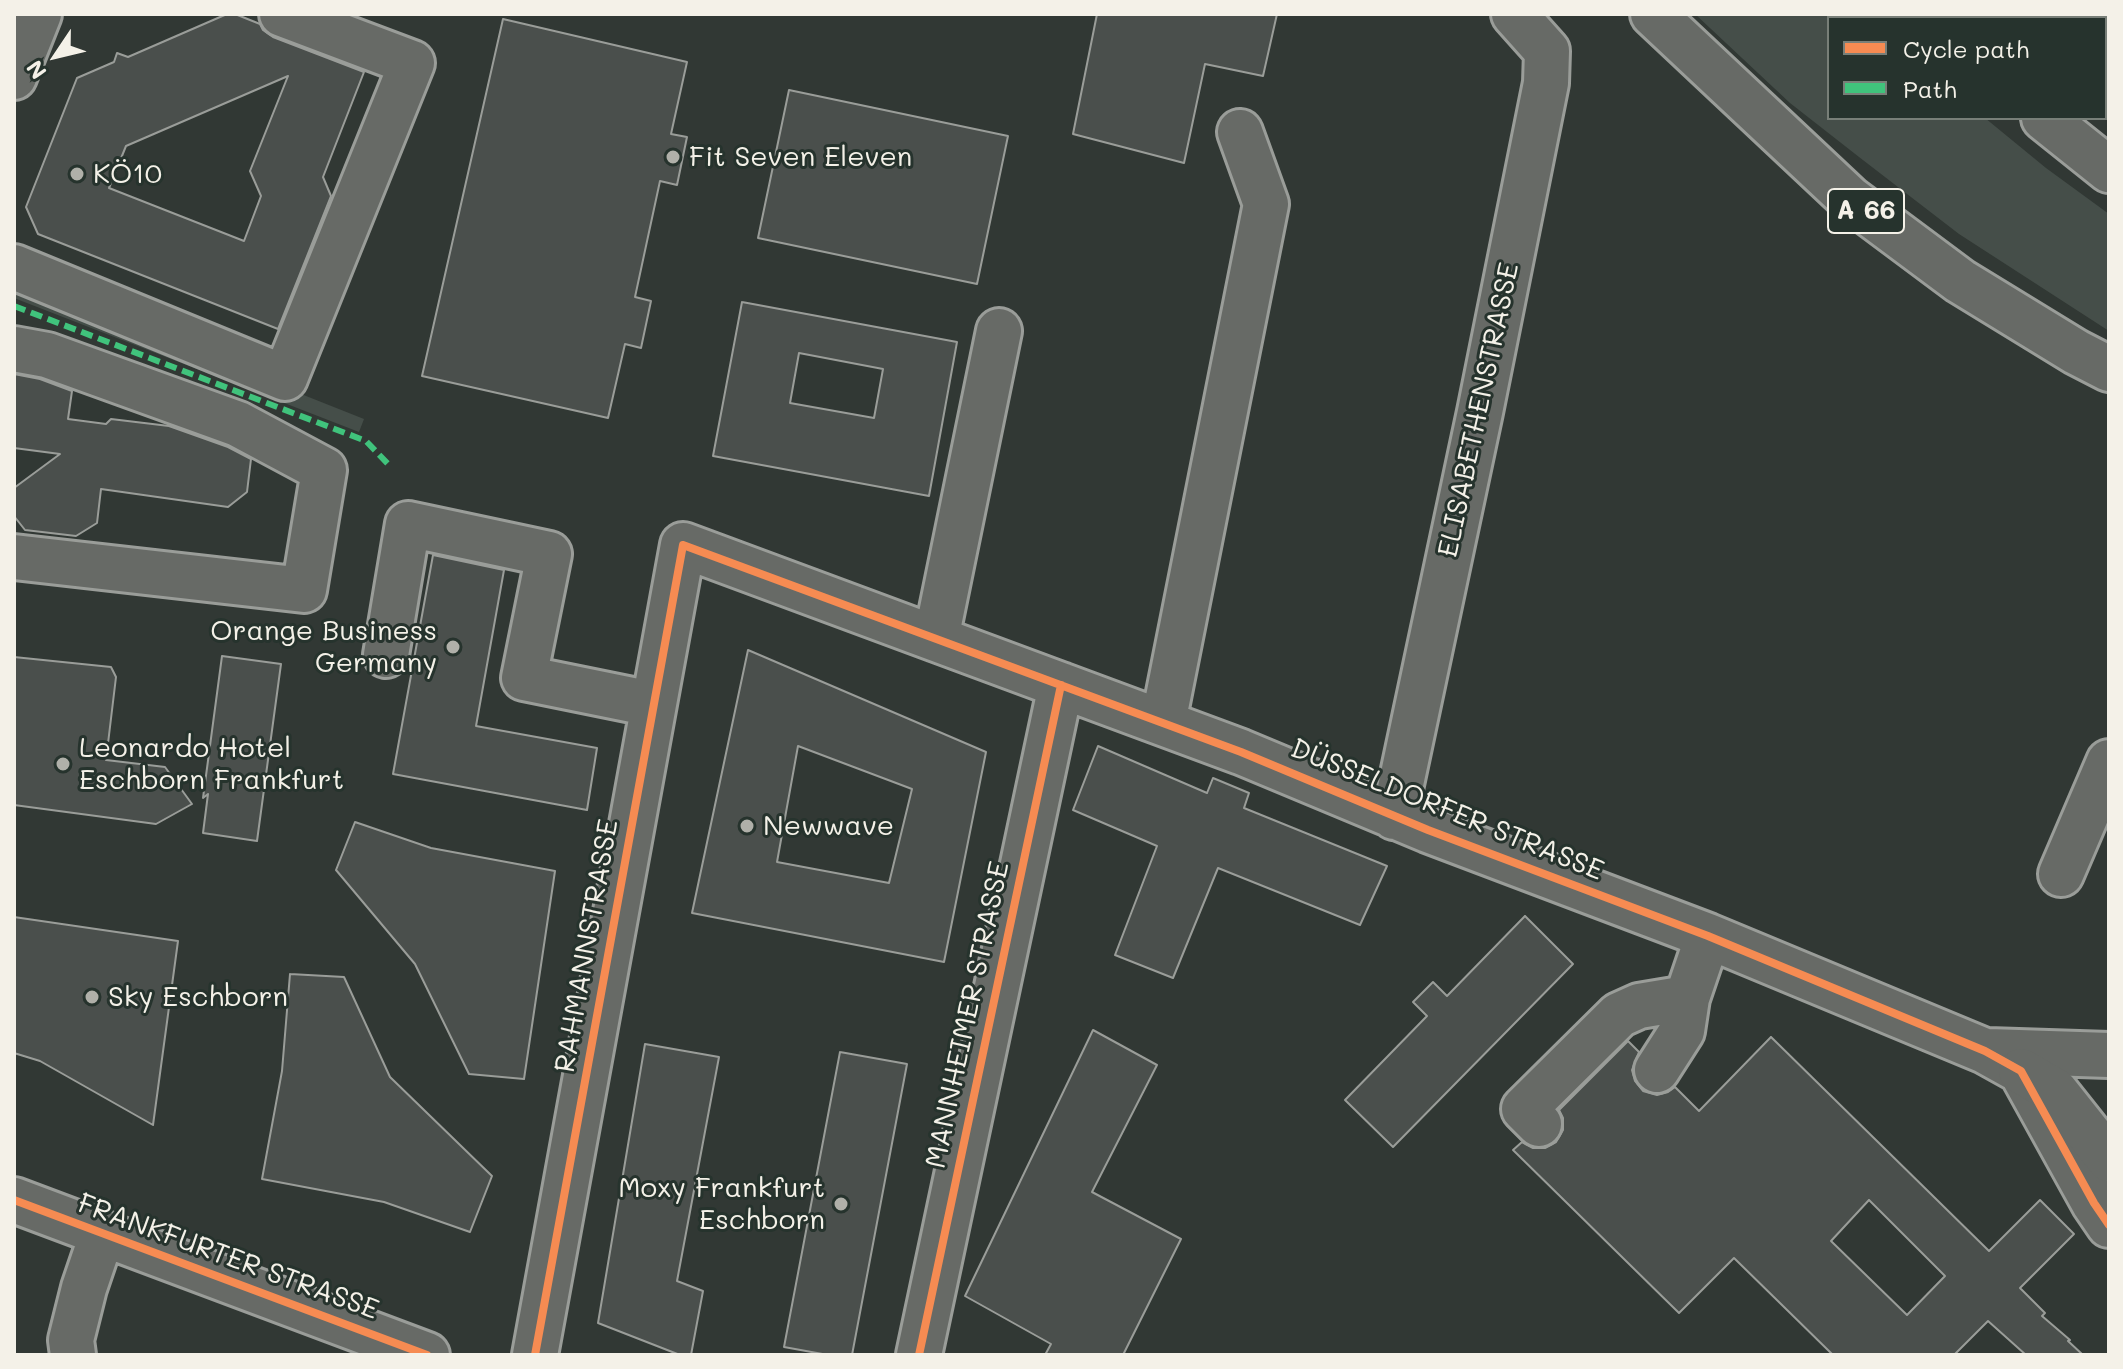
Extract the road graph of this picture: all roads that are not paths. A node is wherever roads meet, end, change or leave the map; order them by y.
1 (39, 14) edge
2 (282, 14) edge
3 (1514, 14) edge
4 (1653, 14) edge
5 (14, 77) edge
6 (2046, 120) edge
7 (1240, 132) dead end
8 (2109, 170) edge
9 (14, 267) edge
10 (999, 331) dead end
11 (14, 349) edge
12 (2109, 369) edge
13 (683, 545) joint
14 (14, 557) edge
15 (936, 639) junction
16 (386, 655) dead end
17 (1061, 685) junction
18 (652, 704) junction
19 (1163, 723) junction
20 (2109, 762) edge
21 (1394, 817) junction
22 (2061, 874) dead end
23 (1708, 936) junction
24 (1687, 998) junction
25 (2109, 1055) edge
26 (2003, 1061) junction
27 (1657, 1070) dead end
28 (1539, 1124) dead end
29 (2109, 1159) edge
30 (14, 1200) edge
31 (2109, 1225) edge
32 (102, 1235) junction
33 (73, 1355) edge
34 (427, 1355) edge
35 (535, 1355) edge
36 (919, 1355) edge

1 - 5 main road
2 - 9 main road
3 - 21 main road, ELISABETHENSTRASSE
4 - 12 main road, A 66
6 - 8 main road
7 - 19 main road
10 - 15 main road
11 - 14 main road
13 - 15 main road, DÜSSELDORFER STRASSE
13 - 18 main road, RAHMANNSTRASSE
15 - 17 main road, DÜSSELDORFER STRASSE
16 - 18 main road
17 - 19 main road, DÜSSELDORFER STRASSE
17 - 36 main road, MANNHEIMER STRASSE
18 - 35 main road, RAHMANNSTRASSE
19 - 21 main road, DÜSSELDORFER STRASSE
20 - 22 main road
21 - 23 main road, DÜSSELDORFER STRASSE
23 - 24 main road
23 - 26 main road, DÜSSELDORFER STRASSE
24 - 27 main road
24 - 28 main road
25 - 26 main road
26 - 29 main road
26 - 31 main road
30 - 32 main road, FRANKFURTER STRASSE
32 - 33 main road
32 - 34 main road, FRANKFURTER STRASSE

